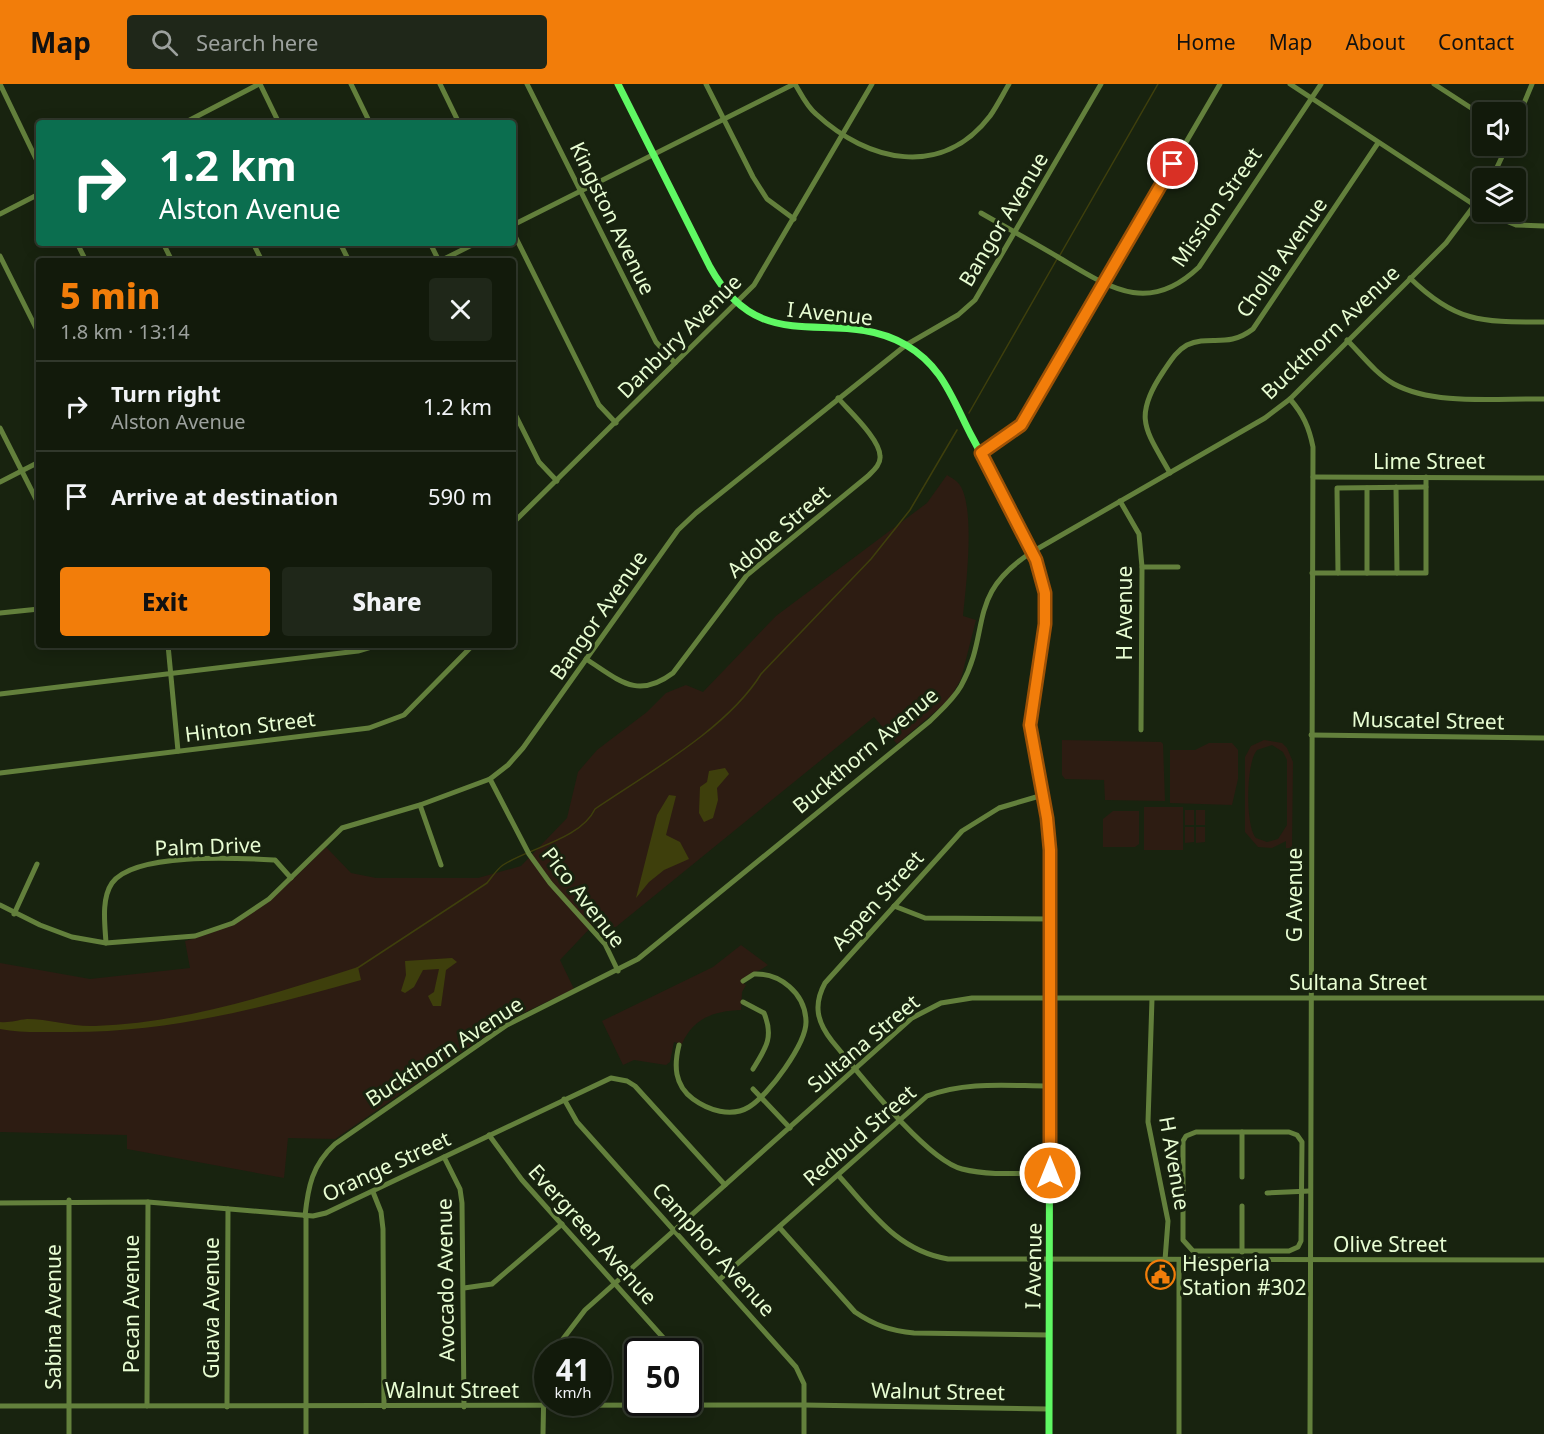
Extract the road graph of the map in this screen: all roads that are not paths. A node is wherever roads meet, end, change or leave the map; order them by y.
1 (0, 84) edge
2 (260, 84) edge
3 (351, 84) edge
4 (440, 84) edge
5 (527, 84) edge
6 (618, 84) edge
7 (706, 84) edge
8 (794, 84) edge
9 (872, 84) edge
10 (1009, 84) edge
11 (1101, 84) edge
12 (1220, 84) edge
13 (1290, 84) edge
14 (1321, 84) edge
15 (1434, 84) edge
16 (1532, 84) edge
17 (1312, 98) junction
18 (1525, 102) edge
19 (1472, 109) edge
20 (193, 120) edge
21 (278, 120) edge
22 (369, 120) edge
23 (458, 120) edge
24 (724, 120) junction
25 (843, 133) junction
26 (1378, 143) junction
27 (654, 155) junction
28 (36, 159) edge
29 (580, 189) junction
30 (36, 196) edge
31 (1472, 204) edge
32 (1472, 210) edge
33 (981, 213) dead end
34 (0, 214) edge
35 (794, 219) junction
36 (1509, 222) edge
37 (516, 223) edge
38 (1544, 226) edge
39 (1016, 232) junction
40 (516, 238) edge
41 (470, 246) edge
42 (0, 256) edge
43 (445, 258) edge
44 (1410, 278) junction
45 (1103, 284) junction
46 (737, 303) junction
47 (1544, 322) edge
48 (36, 328) edge
49 (1347, 340) junction
50 (906, 345) junction
51 (675, 363) junction
52 (838, 398) junction
53 (1290, 399) junction
54 (1544, 399) edge
55 (516, 416) edge
56 (616, 423) junction
57 (0, 428) edge
58 (981, 453) junction
59 (36, 464) edge
60 (22, 471) junction
61 (1170, 473) junction
62 (1313, 477) junction
63 (1426, 477) junction
64 (1544, 478) edge
65 (557, 481) junction
66 (0, 482) edge
67 (1367, 488) junction
68 (1396, 488) junction
69 (1426, 488) junction
70 (36, 499) edge
71 (1120, 501) junction
72 (516, 521) edge
73 (1032, 552) junction
74 (1142, 567) junction
75 (1178, 567) dead end
76 (1312, 573) junction
77 (1338, 573) junction
78 (1367, 573) junction
79 (1397, 573) junction
80 (36, 609) edge
81 (0, 613) edge
82 (168, 648) edge
83 (368, 648) edge
84 (470, 648) edge
85 (586, 659) junction
86 (172, 673) junction
87 (0, 694) edge
88 (1141, 730) dead end
89 (1311, 735) junction
90 (1544, 738) edge
91 (178, 751) junction
92 (0, 773) edge
93 (490, 779) junction
94 (1043, 795) junction
95 (420, 805) junction
96 (37, 864) dead end
97 (441, 865) dead end
98 (291, 878) junction
99 (0, 905) edge
100 (894, 906) junction
101 (14, 914) junction
102 (1050, 919) junction
103 (106, 943) junction
104 (618, 971) junction
105 (743, 981) dead end
106 (1544, 998) edge
107 (1050, 999) junction
108 (1152, 999) junction
109 (1310, 999) junction
110 (743, 1002) dead end
111 (679, 1045) dead end
112 (753, 1069) dead end
113 (855, 1069) junction
114 (1050, 1086) junction
115 (753, 1089) dead end
116 (760, 1097) junction
117 (564, 1099) junction
118 (900, 1118) junction
119 (790, 1128) junction
120 (1242, 1132) junction
121 (489, 1135) junction
122 (444, 1157) junction
123 (1050, 1173) junction
124 (838, 1175) junction
125 (1242, 1177) dead end
126 (725, 1185) junction
127 (1302, 1191) junction
128 (1310, 1191) junction
129 (372, 1192) junction
130 (1268, 1192) dead end
131 (69, 1200) junction
132 (148, 1202) junction
133 (0, 1203) edge
134 (1242, 1206) dead end
135 (228, 1209) junction
136 (305, 1216) junction
137 (562, 1224) junction
138 (779, 1227) junction
139 (675, 1230) junction
140 (1242, 1251) junction
141 (1050, 1260) junction
142 (1165, 1260) junction
143 (1179, 1260) junction
144 (1242, 1260) junction
145 (1310, 1260) junction
146 (1544, 1260) edge
147 (719, 1280) junction
148 (615, 1283) junction
149 (464, 1288) junction
150 (1048, 1335) junction
151 (562, 1338) edge
152 (664, 1338) edge
153 (702, 1405) edge
154 (804, 1405) junction
155 (0, 1406) edge
156 (147, 1406) junction
157 (534, 1406) edge
158 (70, 1407) junction
159 (227, 1407) junction
160 (306, 1407) junction
161 (384, 1407) junction
162 (464, 1407) junction
163 (1048, 1409) junction
164 (543, 1416) edge
165 (69, 1434) edge
166 (306, 1434) edge
167 (543, 1434) edge
168 (804, 1434) edge
169 (1048, 1434) edge
170 (1179, 1434) edge
171 (1310, 1434) edge

1 - 28 street
2 - 20 street
2 - 21 street
3 - 22 street
4 - 23 street
5 - 29 street, Kingston Avenue
6 - 27 main road, I Avenue
7 - 24 street
8 - 24 street
8 - 25 street
9 - 25 street, Danbury Avenue
10 - 25 street
11 - 39 street, Bangor Avenue
12 - 45 street
13 - 17 street
14 - 17 street, Mission Street
15 - 19 street
16 - 18 street
17 - 26 street
17 - 45 street, Mission Street
24 - 27 street
24 - 35 street
25 - 35 street, Danbury Avenue
26 - 31 street
26 - 61 street, Cholla Avenue
27 - 29 street
27 - 46 main road, I Avenue
29 - 37 street
29 - 51 street, Kingston Avenue
30 - 34 street
32 - 44 street, Buckthorn Avenue
33 - 39 street, Mission Street
35 - 46 street, Danbury Avenue
36 - 38 street
39 - 45 street, Mission Street
39 - 50 street, Bangor Avenue
40 - 56 street
41 - 43 street
42 - 48 street
44 - 47 street
44 - 49 street, Buckthorn Avenue
45 - 58 street
46 - 50 main road, I Avenue
46 - 51 street, Danbury Avenue
49 - 53 street, Buckthorn Avenue
49 - 54 street
50 - 52 street, Bangor Avenue
50 - 58 main road, I Avenue
51 - 56 street, Danbury Avenue
52 - 85 street, Bangor Avenue
52 - 85 street, Adobe Street
53 - 61 street, Buckthorn Avenue
53 - 62 street, G Avenue
55 - 65 street
56 - 65 street, Danbury Avenue
57 - 60 street
58 - 73 main road, I Avenue
59 - 60 street
60 - 66 street
60 - 70 street
61 - 71 street, Buckthorn Avenue
62 - 63 street, Lime Street
62 - 76 street, G Avenue
63 - 64 street, Lime Street
63 - 69 street
65 - 72 street, Danbury Avenue
67 - 68 street
67 - 77 street
67 - 78 street
68 - 69 street
68 - 79 street
69 - 79 street
71 - 73 street, Buckthorn Avenue
71 - 74 street, H Avenue
73 - 94 main road, I Avenue
73 - 104 street, Buckthorn Avenue
74 - 75 street
74 - 88 street, H Avenue
76 - 77 street
76 - 89 street, G Avenue
77 - 78 street
78 - 79 street
80 - 81 street
82 - 86 street
83 - 86 street
84 - 91 street, Hinton Street
85 - 93 street, Bangor Avenue
86 - 87 street
86 - 91 street
89 - 90 street, Muscatel Street
89 - 109 street, G Avenue
91 - 92 street, Hinton Street
93 - 95 street, Bangor Avenue
93 - 104 street, Pico Avenue
94 - 100 street, Aspen Street
94 - 102 main road, I Avenue
95 - 97 street
95 - 98 street, Bangor Avenue
96 - 101 street
98 - 103 street, Bangor Avenue
98 - 103 street, Palm Drive
99 - 101 street, Bangor Avenue
100 - 102 street
100 - 113 street, Aspen Street
101 - 103 street, Bangor Avenue
102 - 107 main road, I Avenue
104 - 136 street, Buckthorn Avenue
105 - 116 street
106 - 109 street, Sultana Street
107 - 108 street, Sultana Street
107 - 113 street, Sultana Street
107 - 114 main road, I Avenue
108 - 109 street, Sultana Street
108 - 142 street, H Avenue
109 - 128 street, G Avenue
110 - 112 street
111 - 116 street
113 - 118 street, Aspen Street
113 - 119 street, Sultana Street
114 - 118 street, Redbud Street
114 - 123 main road, I Avenue
115 - 116 street
116 - 119 street
117 - 121 street, Orange Street
117 - 126 street, Orange Street
117 - 139 street, Camphor Avenue
118 - 123 street, Aspen Street
118 - 124 street, Redbud Street
119 - 126 street, Sultana Street
120 - 125 street
120 - 127 street
120 - 140 street
121 - 122 street, Orange Street
121 - 137 street, Evergreen Avenue
122 - 129 street, Orange Street
122 - 149 street, Avocado Avenue
123 - 141 main road, I Avenue
124 - 138 street, Redbud Street
124 - 141 street, Olive Street
126 - 139 street, Sultana Street
127 - 128 street
127 - 130 street
127 - 140 street
128 - 145 street, G Avenue
129 - 136 street, Orange Street
129 - 161 street
131 - 132 street, Orange Street
131 - 133 street, Orange Street
131 - 158 street, Sabina Avenue
132 - 135 street, Orange Street
132 - 156 street, Pecan Avenue
134 - 140 street
135 - 136 street, Orange Street
135 - 159 street, Guava Avenue
136 - 160 street, Buckthorn Avenue
137 - 148 street, Evergreen Avenue
137 - 149 street
138 - 147 street, Redbud Street
138 - 150 street
139 - 147 street, Camphor Avenue
139 - 148 street, Sultana Street
140 - 144 street
141 - 142 street, Olive Street
141 - 150 main road, I Avenue
142 - 143 street, Olive Street
143 - 144 street, Olive Street
143 - 170 street
144 - 145 street, Olive Street
145 - 146 street, Olive Street
145 - 171 street, G Avenue
147 - 154 street, Camphor Avenue
148 - 151 street, Sultana Street
148 - 152 street, Evergreen Avenue
149 - 162 street, Avocado Avenue
150 - 163 main road, I Avenue
153 - 154 street, Walnut Street
154 - 163 street, Walnut Street
154 - 168 street, Camphor Avenue
155 - 158 street, Walnut Street
156 - 158 street, Walnut Street
156 - 159 street, Walnut Street
157 - 162 street, Walnut Street
158 - 165 street, Sabina Avenue
159 - 160 street, Walnut Street
160 - 161 street, Walnut Street
160 - 166 street, Buckthorn Avenue
161 - 162 street, Walnut Street
163 - 169 main road, I Avenue
164 - 167 street

